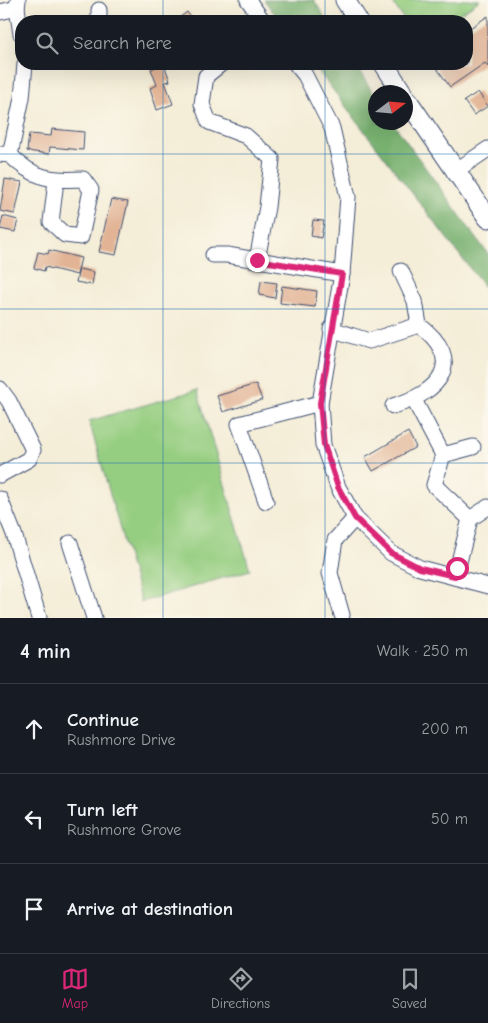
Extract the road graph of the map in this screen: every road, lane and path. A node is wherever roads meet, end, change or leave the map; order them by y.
1 (248, 0) edge
2 (345, 0) edge
3 (18, 4) edge
4 (0, 12) edge
5 (259, 15) edge
6 (354, 15) edge
7 (24, 70) edge
8 (213, 70) edge
9 (301, 70) edge
10 (388, 70) edge
11 (398, 85) edge
12 (413, 109) edge
13 (488, 149) edge
14 (5, 155) edge
15 (454, 172) junction
16 (56, 181) dead end
17 (488, 218) edge
18 (213, 255) dead end
19 (257, 260) junction
20 (402, 270) dead end
21 (342, 274) junction
22 (419, 325) junction
23 (332, 329) junction
24 (0, 389) edge
25 (414, 400) junction
26 (320, 403) junction
27 (393, 406) dead end
28 (473, 447) dead end
29 (443, 455) junction
30 (0, 475) edge
31 (0, 499) edge
32 (266, 501) dead end
33 (488, 507) edge
34 (355, 518) junction
35 (470, 519) junction
36 (70, 543) dead end
37 (455, 576) junction
38 (488, 586) edge
39 (342, 615) dead end
40 (90, 617) edge
41 (40, 618) edge

1 - 5 street
2 - 6 main road
3 - 4 street
7 - 14 street
8 - 19 street
9 - 21 street
10 - 11 main road
12 - 15 main road
13 - 15 street
14 - 16 street
15 - 17 main road
18 - 19 street
19 - 21 street
20 - 22 street
21 - 23 street
22 - 23 street
22 - 25 street
23 - 26 street
24 - 30 street
25 - 27 street
25 - 29 street
26 - 32 street
26 - 34 street
28 - 29 street
29 - 35 street
31 - 41 street
33 - 35 street
34 - 37 street
34 - 39 street
35 - 37 street
36 - 40 street
37 - 38 street

